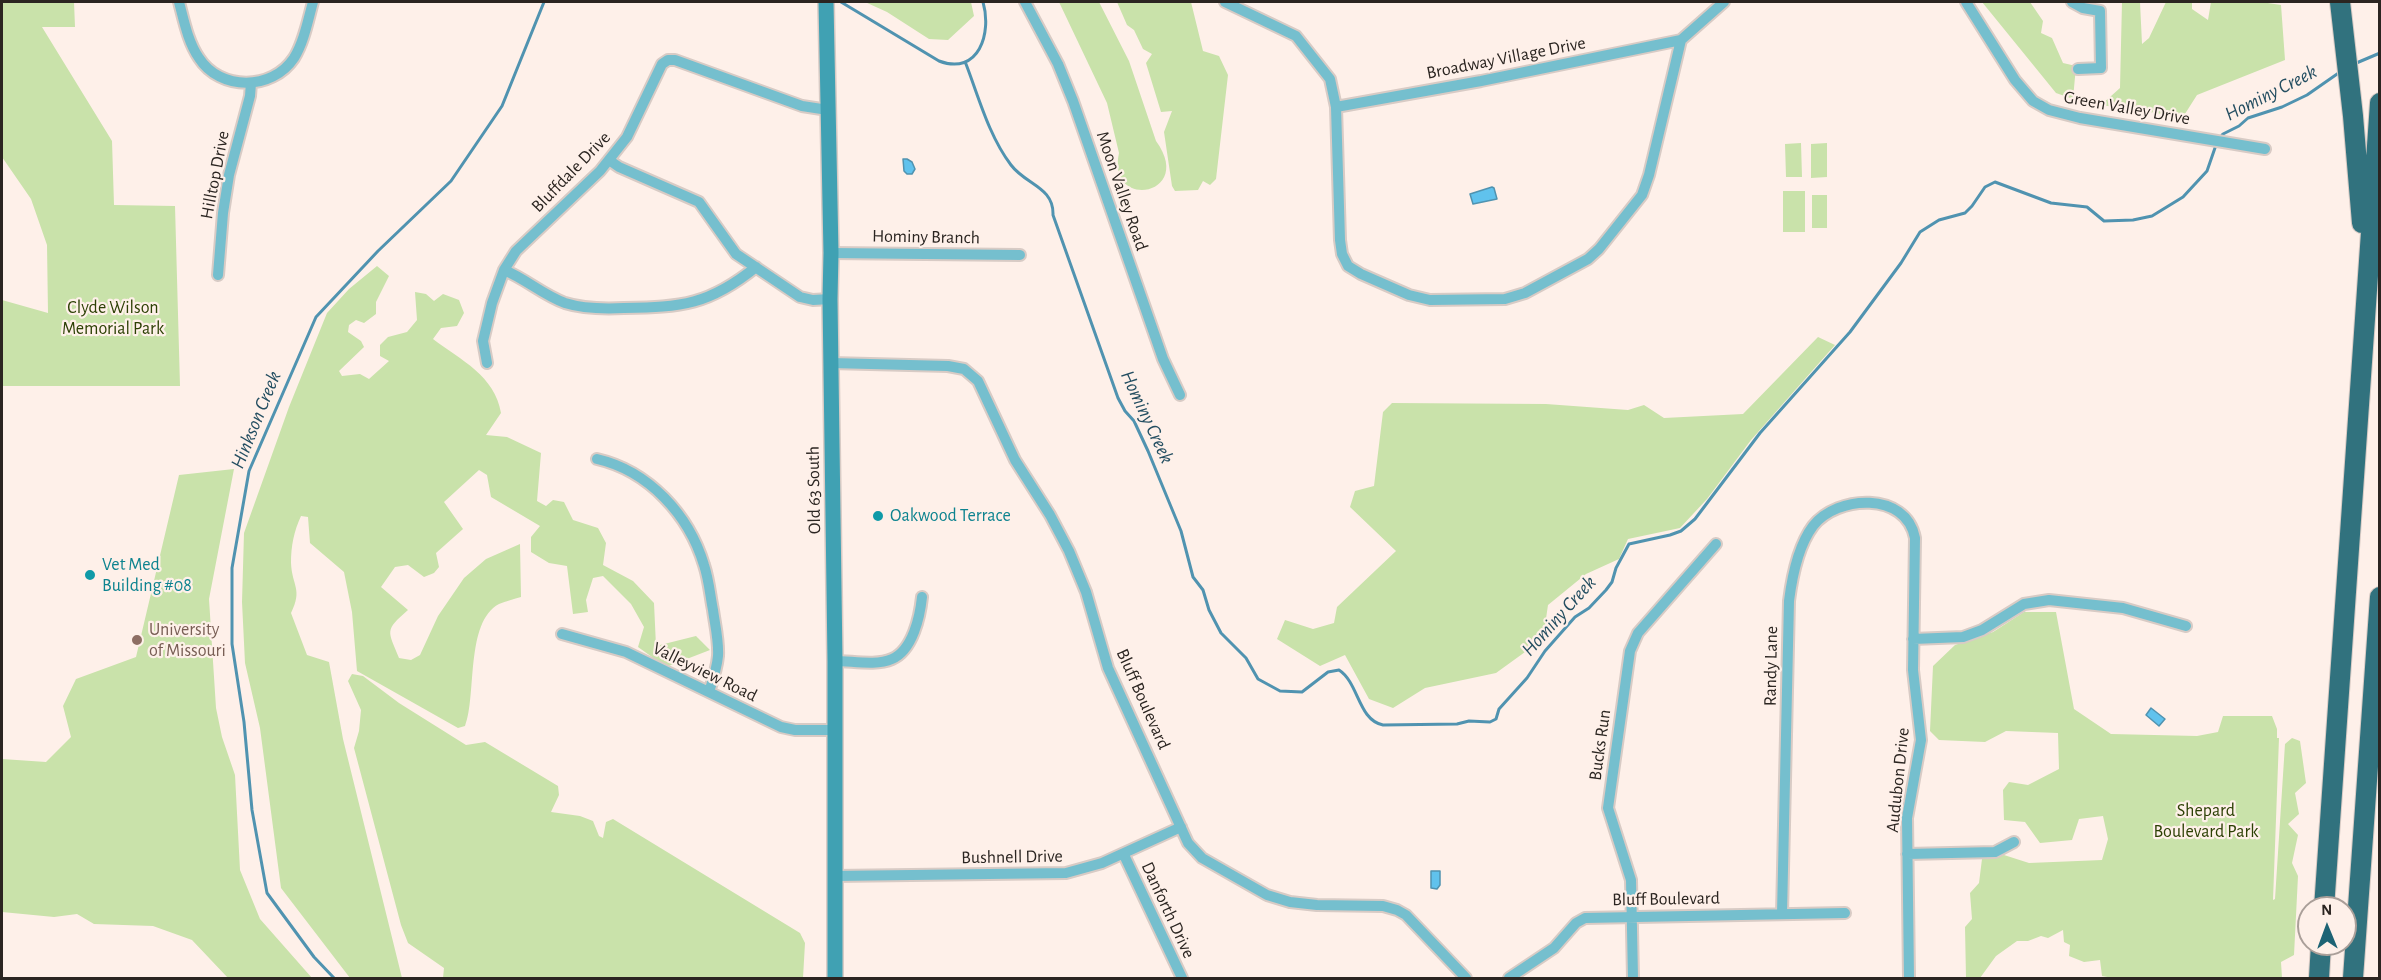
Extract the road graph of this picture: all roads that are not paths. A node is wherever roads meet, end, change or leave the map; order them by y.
1 (179, 2) edge
2 (314, 2) edge
3 (826, 2) edge
4 (1025, 2) edge
5 (1225, 2) edge
6 (1724, 2) edge
7 (1966, 2) edge
8 (2072, 2) edge
9 (2341, 5) edge
10 (1682, 40) junction
11 (2078, 69) dead end
12 (251, 83) junction
13 (2379, 105) edge
14 (1336, 107) junction
15 (828, 110) junction
16 (2265, 149) dead end
17 (609, 160) junction
18 (831, 253) junction
19 (1020, 255) dead end
20 (756, 267) junction
21 (504, 270) junction
22 (2368, 272) junction
23 (218, 274) dead end
24 (830, 299) junction
25 (487, 363) dead end
26 (831, 363) junction
27 (1180, 395) dead end
28 (597, 459) dead end
29 (1906, 516) joint
30 (1716, 544) dead end
31 (922, 597) dead end
32 (2379, 597) edge
33 (2186, 626) dead end
34 (562, 634) dead end
35 (1913, 639) junction
36 (835, 661) junction
37 (709, 692) junction
38 (834, 730) junction
39 (1181, 827) junction
40 (2014, 842) dead end
41 (1907, 854) junction
42 (1124, 855) junction
43 (834, 876) junction
44 (2325, 896) edge
45 (1845, 913) dead end
46 (1782, 914) junction
47 (1633, 917) junction
48 (2320, 956) edge
49 (835, 978) edge
50 (1182, 978) edge
51 (1466, 978) edge
52 (1509, 978) edge
53 (1633, 978) edge
54 (1909, 978) edge
55 (2319, 978) edge
56 (2353, 978) edge

1 - 12 street
2 - 12 street
3 - 15 main road, Old 63 South
4 - 27 street, Moon Valley Road
5 - 14 street
6 - 10 street
7 - 16 street, Green Valley Drive
8 - 11 street
9 - 22 highway
10 - 14 street, Broadway Village Drive
10 - 14 street
12 - 23 street, Hilltop Drive
13 - 22 highway
15 - 17 street, Bluffdale Drive
15 - 18 main road, Old 63 South
17 - 20 street
17 - 21 street, Bluffdale Drive
18 - 19 street, Hominy Branch
18 - 24 main road, Old 63 South
20 - 21 street
20 - 24 street
21 - 25 street, Bluffdale Drive
22 - 44 highway
24 - 26 main road, Old 63 South
26 - 36 main road, Old 63 South
26 - 39 street, Bluff Boulevard
28 - 37 street
29 - 35 street, Audubon Drive
29 - 46 street, Randy Lane
30 - 47 street, Bucks Run
31 - 36 street
32 - 56 highway
33 - 35 street
34 - 37 street, Valleyview Road
35 - 41 street, Audubon Drive
36 - 38 main road, Old 63 South
37 - 38 street, Valleyview Road
38 - 43 main road, Old 63 South
39 - 42 street, Bushnell Drive
39 - 51 street, Bluff Boulevard
40 - 41 street
41 - 54 street, Audubon Drive
42 - 43 street, Bushnell Drive
42 - 50 street, Danforth Drive
43 - 49 main road, Old 63 South
45 - 46 street, Bluff Boulevard
46 - 47 street, Bluff Boulevard
47 - 52 street, Bluff Boulevard
47 - 53 street, Bucks Run
48 - 55 highway

